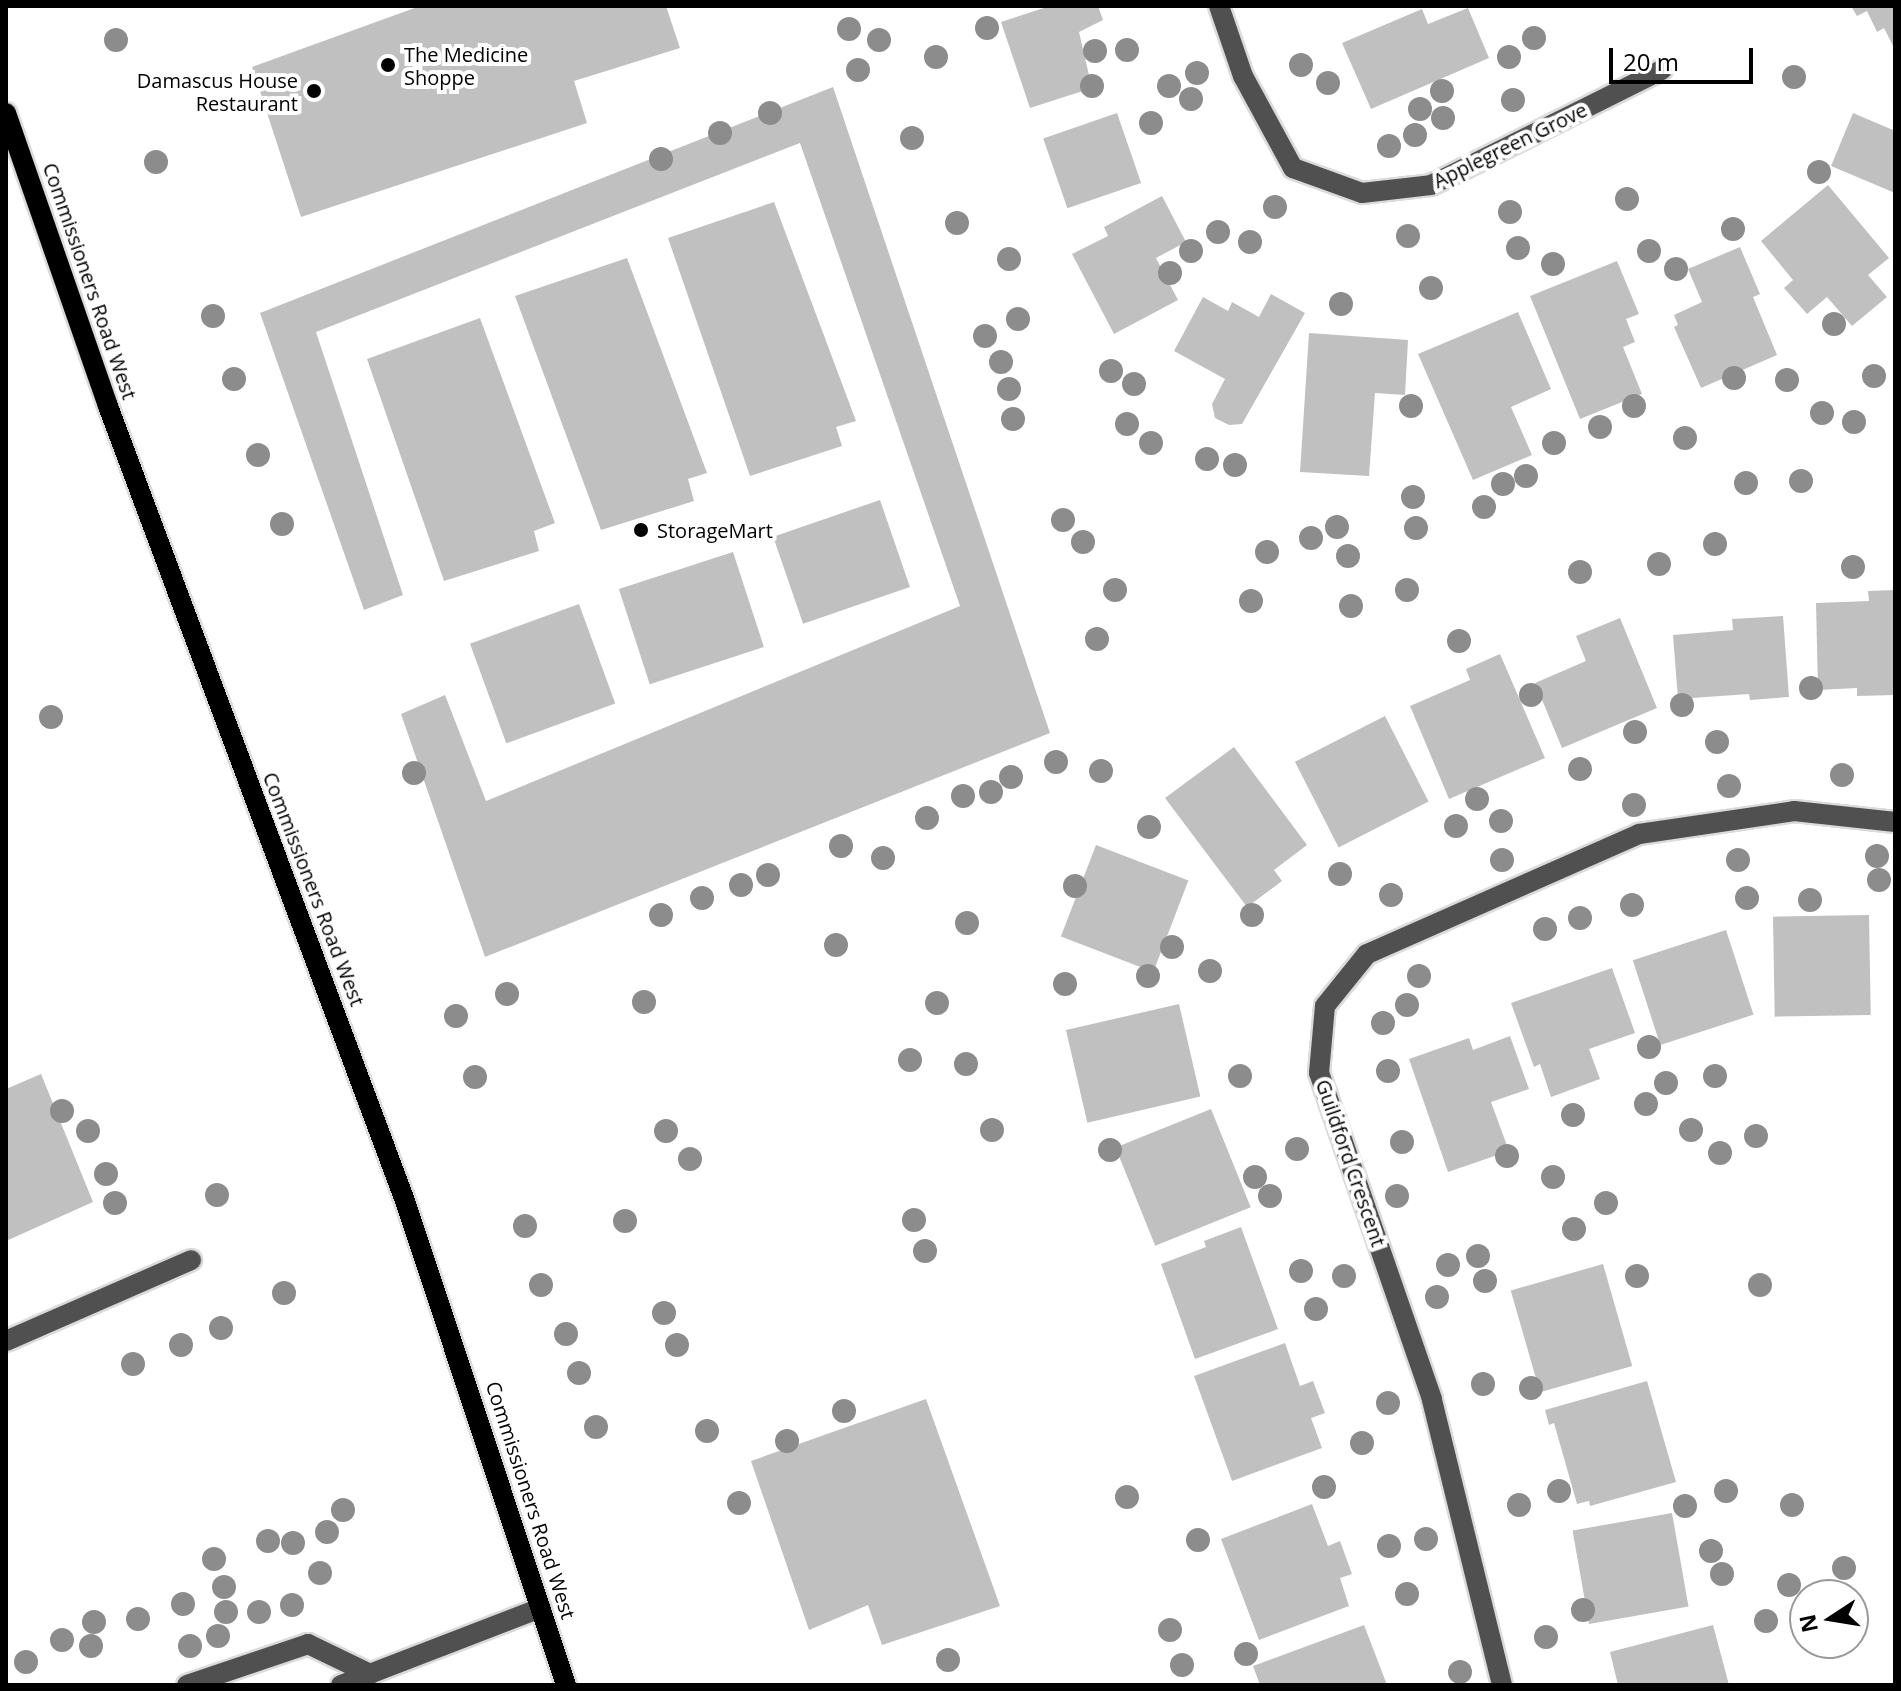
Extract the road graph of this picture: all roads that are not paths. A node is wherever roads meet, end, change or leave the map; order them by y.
1 (1219, 6) edge
2 (1662, 70) dead end
3 (6, 113) edge
4 (1895, 822) edge
5 (191, 1260) dead end
6 (6, 1341) edge
7 (541, 1608) junction
8 (370, 1674) junction
9 (187, 1685) edge
10 (341, 1685) edge
11 (566, 1685) edge
12 (1502, 1685) edge

1 - 2 street, Applegreen Grove
3 - 7 main road, Commissioners Road West
4 - 12 street, Guildford Crescent
5 - 6 street
7 - 8 street
7 - 11 main road, Commissioners Road West
8 - 9 street
8 - 10 street

